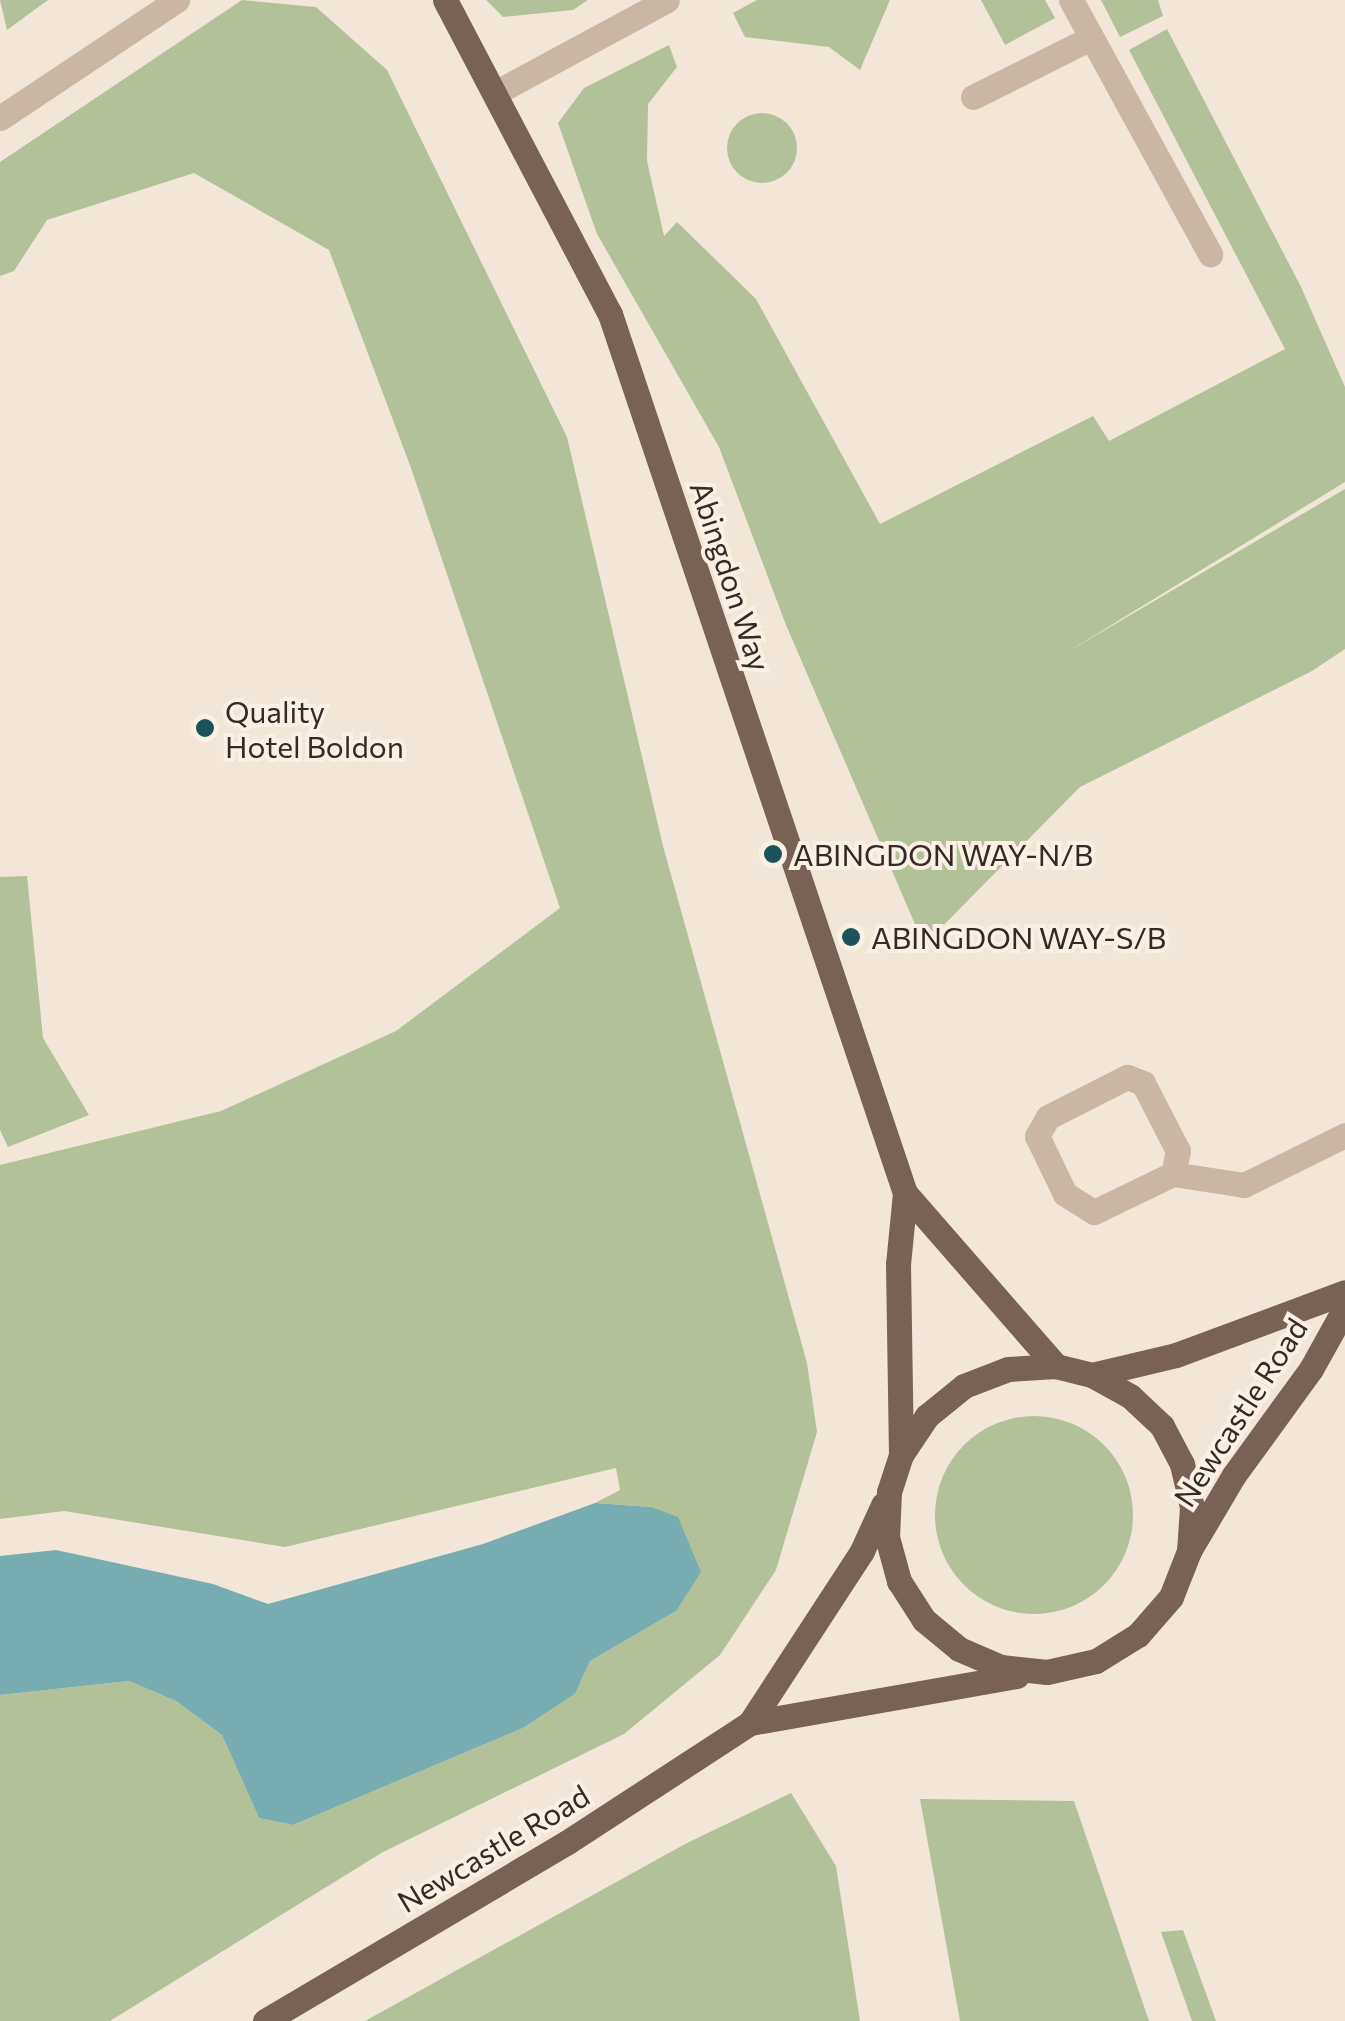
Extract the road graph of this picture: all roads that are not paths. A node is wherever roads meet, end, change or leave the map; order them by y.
1 (177, 0) edge
2 (446, 0) edge
3 (668, 0) edge
4 (1071, 0) edge
5 (1091, 38) junction
6 (497, 92) junction
7 (973, 97) dead end
8 (0, 118) edge
9 (1210, 254) dead end
10 (1345, 1136) edge
11 (1173, 1174) junction
12 (905, 1194) junction
13 (1345, 1292) edge
14 (1345, 1308) edge
15 (1056, 1366) junction
16 (1092, 1375) junction
17 (900, 1455) junction
18 (889, 1492) junction
19 (1189, 1551) junction
20 (1047, 1672) junction
21 (750, 1722) junction
22 (265, 2021) edge

1 - 8 street
2 - 6 main road, Abingdon Way
3 - 6 street
4 - 5 street
5 - 7 street
5 - 9 street
6 - 12 main road, Abingdon Way
10 - 11 street
11 - 11 street
12 - 15 main road, Abingdon Way
12 - 17 main road, Abingdon Way
13 - 16 main road, Newcastle Road
14 - 19 main road, Newcastle Road
15 - 16 main road
15 - 17 main road
16 - 19 main road
17 - 18 main road
18 - 20 main road
18 - 21 main road, Newcastle Road
19 - 20 main road
20 - 21 main road, Newcastle Road
21 - 22 main road, Newcastle Road

